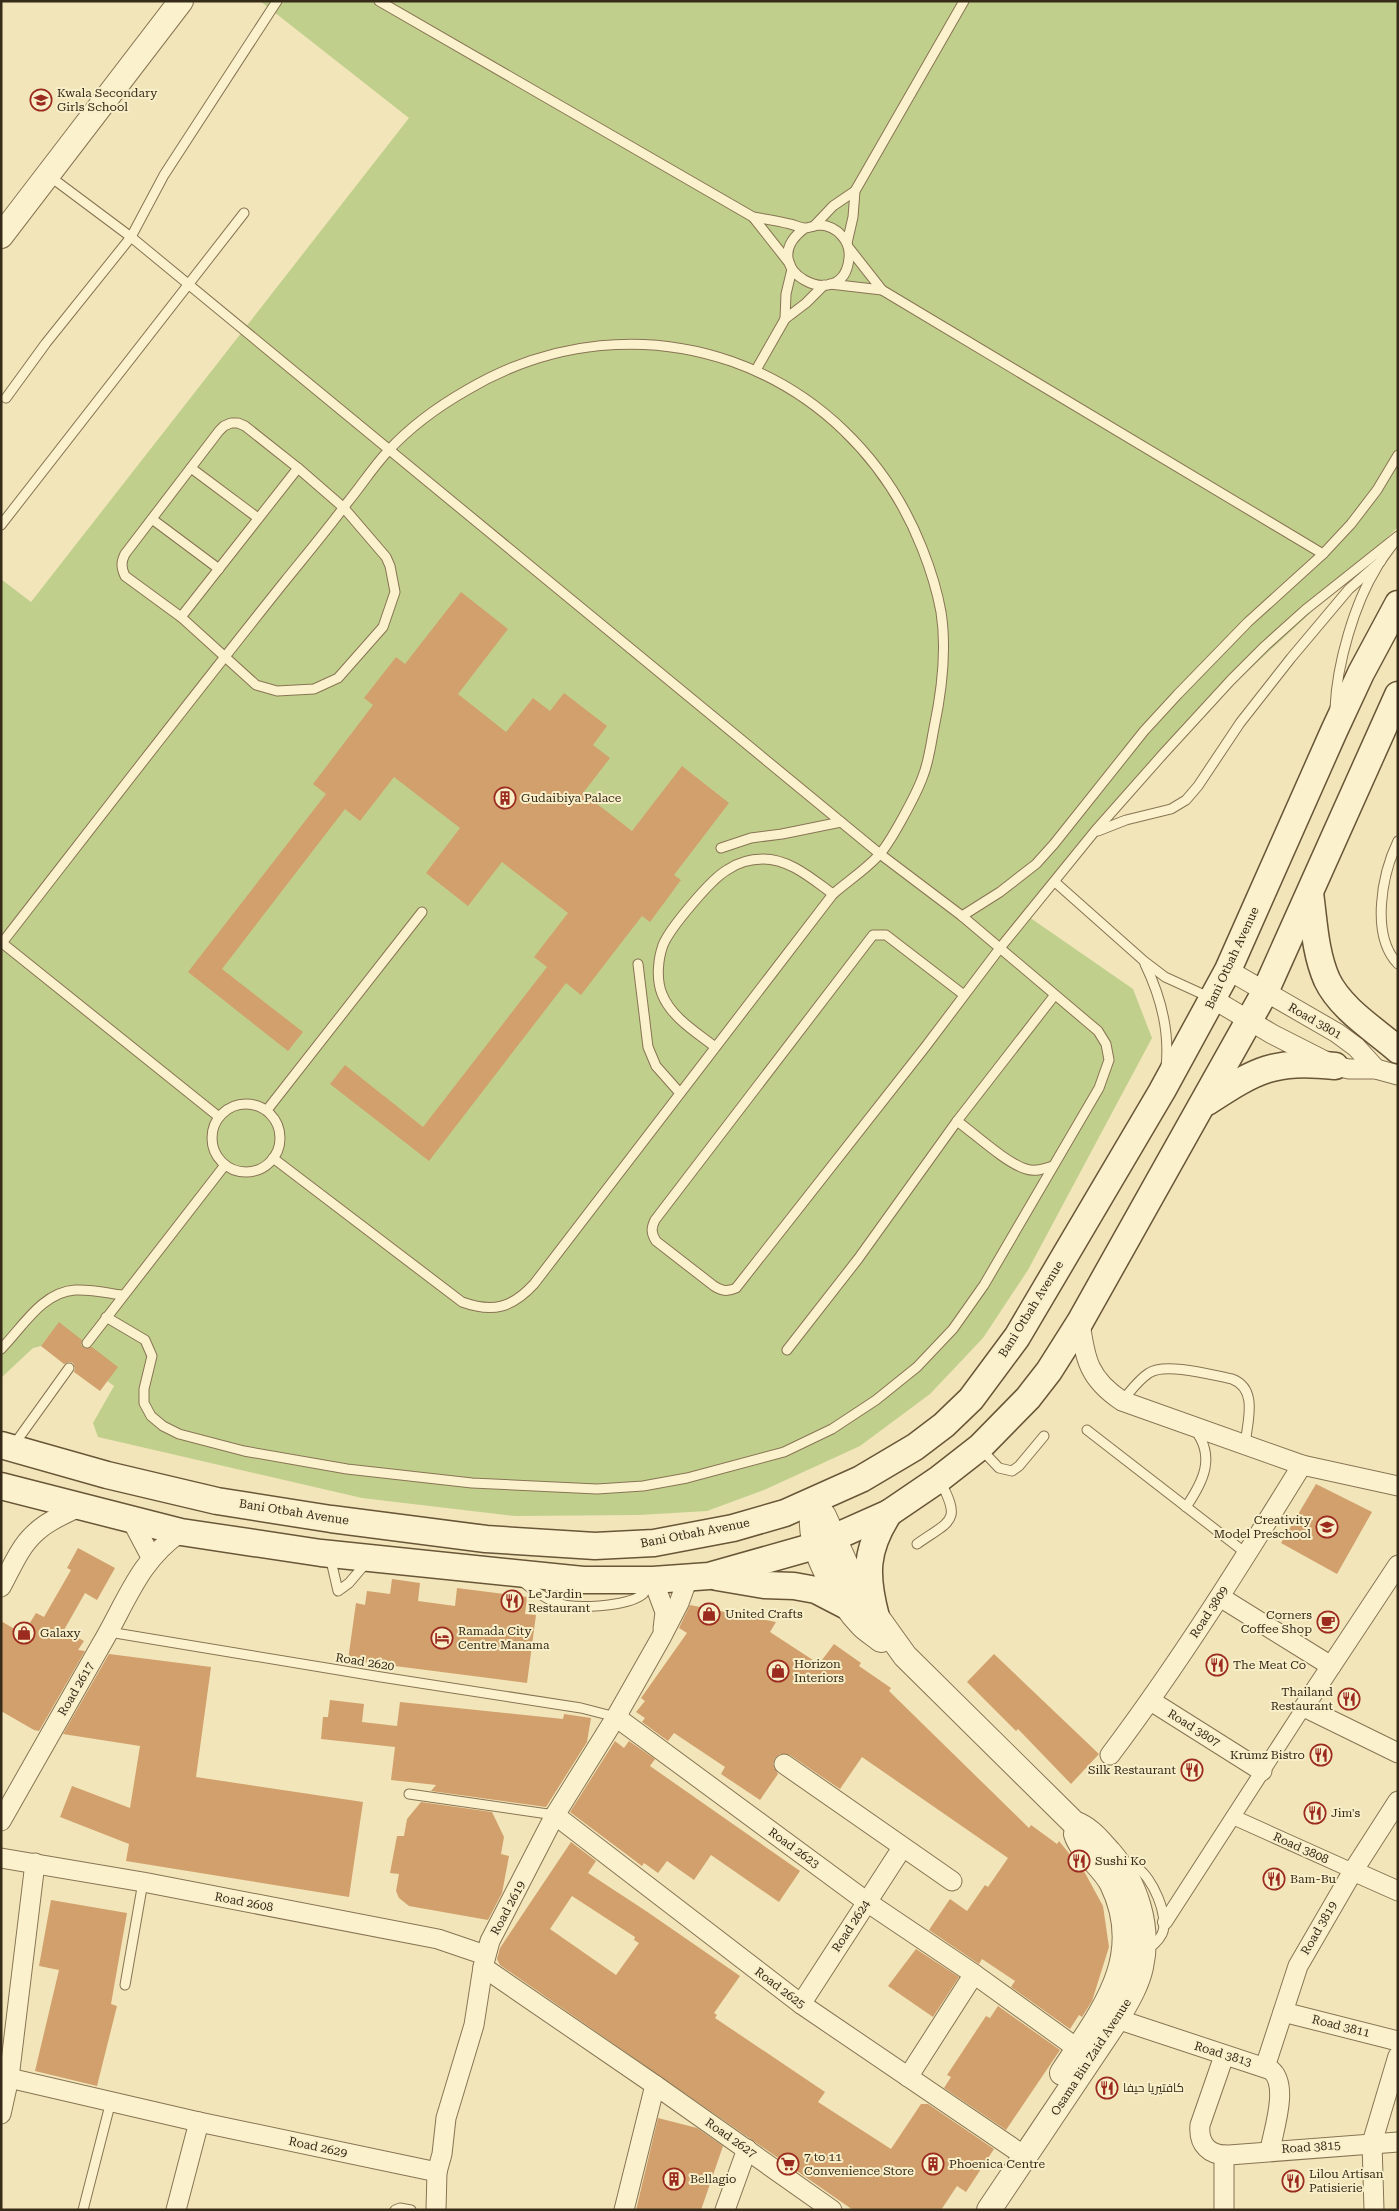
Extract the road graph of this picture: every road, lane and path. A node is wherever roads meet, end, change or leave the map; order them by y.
1 (181, 1) edge
2 (277, 1) edge
3 (380, 1) edge
4 (964, 1) edge
5 (48, 175) junction
6 (855, 191) junction
7 (244, 213) dead end
8 (753, 217) junction
9 (810, 227) junction
10 (1, 236) edge
11 (130, 237) junction
12 (848, 245) junction
13 (791, 267) junction
14 (188, 285) junction
15 (828, 285) junction
16 (882, 290) junction
17 (785, 318) junction
18 (756, 370) junction
19 (6, 398) dead end
20 (389, 450) junction
21 (1398, 455) edge
22 (191, 468) junction
23 (298, 468) junction
24 (344, 508) junction
25 (258, 518) junction
26 (152, 519) junction
27 (1, 525) edge
28 (1398, 536) edge
29 (1323, 554) junction
30 (1381, 562) junction
31 (219, 569) junction
32 (1398, 604) edge
33 (181, 617) junction
34 (224, 657) junction
35 (1398, 695) edge
36 (1334, 731) junction
37 (841, 822) junction
38 (1095, 831) junction
39 (1398, 841) edge
40 (721, 848) dead end
41 (880, 854) junction
42 (1055, 882) junction
43 (1310, 893) junction
44 (834, 894) junction
45 (422, 912) dead end
46 (962, 916) junction
47 (2, 942) edge
48 (1000, 948) junction
49 (1144, 961) junction
50 (638, 964) dead end
51 (1398, 964) edge
52 (1228, 970) junction
53 (1265, 992) junction
54 (964, 995) junction
55 (1054, 996) junction
56 (1213, 999) junction
57 (1249, 1021) junction
58 (715, 1047) junction
59 (1398, 1050) edge
60 (1335, 1066) junction
61 (1376, 1070) junction
62 (1398, 1075) edge
63 (1162, 1091) junction
64 (679, 1092) junction
65 (1204, 1104) junction
66 (267, 1110) junction
67 (219, 1116) junction
68 (957, 1121) junction
69 (274, 1158) junction
70 (225, 1165) junction
71 (1053, 1166) junction
72 (122, 1295) junction
73 (106, 1317) junction
74 (1080, 1322) junction
75 (87, 1343) dead end
76 (1, 1350) edge
77 (787, 1350) dead end
78 (69, 1368) dead end
79 (1122, 1401) junction
80 (1193, 1428) junction
81 (1087, 1430) dead end
82 (1044, 1436) dead end
83 (980, 1446) junction
84 (1245, 1446) junction
85 (5, 1454) edge
86 (1302, 1465) junction
87 (939, 1479) junction
88 (1, 1486) edge
89 (1397, 1486) edge
90 (813, 1502) junction
91 (81, 1506) junction
92 (1186, 1507) junction
93 (889, 1513) junction
94 (132, 1521) junction
95 (181, 1532) junction
96 (824, 1541) junction
97 (918, 1544) dead end
98 (321, 1553) junction
99 (1247, 1554) junction
100 (151, 1557) junction
101 (372, 1557) junction
102 (1398, 1565) edge
103 (698, 1577) junction
104 (653, 1580) junction
105 (1, 1587) edge
106 (1220, 1597) junction
107 (846, 1605) junction
108 (876, 1617) junction
109 (109, 1632) junction
110 (662, 1636) junction
111 (905, 1656) junction
112 (1331, 1666) junction
113 (1151, 1701) junction
114 (1304, 1707) junction
115 (616, 1717) junction
116 (1398, 1753) edge
117 (1110, 1755) dead end
118 (784, 1764) dead end
119 (1262, 1771) junction
120 (410, 1794) dead end
121 (1398, 1801) edge
122 (555, 1815) junction
123 (1233, 1816) junction
124 (1, 1821) edge
125 (902, 1848) junction
126 (1, 1858) edge
127 (35, 1863) junction
128 (1110, 1866) junction
129 (1352, 1871) junction
130 (952, 1881) dead end
131 (143, 1882) junction
132 (1398, 1891) edge
133 (867, 1902) junction
134 (1165, 1922) junction
135 (1143, 1952) junction
136 (484, 1961) junction
137 (974, 1974) junction
138 (125, 1985) dead end
139 (801, 2004) junction
140 (1283, 2012) junction
141 (1106, 2020) junction
142 (1398, 2040) edge
143 (7, 2048) edge
144 (1078, 2049) junction
145 (1224, 2056) junction
146 (1398, 2056) edge
147 (1265, 2067) junction
148 (908, 2077) junction
149 (9, 2078) junction
150 (655, 2085) junction
151 (111, 2101) junction
152 (1, 2114) edge
153 (199, 2122) junction
154 (1398, 2142) edge
155 (1372, 2143) junction
156 (746, 2149) junction
157 (1270, 2150) junction
158 (1019, 2154) junction
159 (1224, 2155) junction
160 (437, 2172) junction
161 (83, 2210) edge
162 (176, 2210) edge
163 (395, 2210) edge
164 (411, 2210) edge
165 (436, 2210) edge
166 (624, 2210) edge
167 (725, 2210) edge
168 (832, 2210) edge
169 (972, 2210) edge
170 (989, 2210) edge
171 (1224, 2210) edge
172 (1374, 2210) edge

1 - 5 street
2 - 11 lane
3 - 8 lane
4 - 6 lane
5 - 10 street
5 - 11 lane
6 - 9 lane
6 - 12 lane
7 - 14 lane
8 - 9 lane
8 - 13 lane
9 - 12 lane
9 - 13 lane
11 - 14 lane
11 - 19 lane
12 - 15 lane
12 - 16 lane
13 - 15 lane
13 - 17 lane
14 - 20 lane
14 - 27 lane
15 - 16 lane
15 - 17 lane
16 - 29 lane
17 - 18 lane
18 - 20 lane
18 - 41 lane
20 - 24 lane
20 - 37 lane
21 - 29 lane
22 - 23 lane
22 - 25 lane
22 - 26 lane
23 - 24 lane
23 - 25 lane
24 - 34 lane
24 - 34 lane
25 - 31 lane
26 - 31 lane
26 - 33 lane
28 - 30 lane
28 - 38 lane
29 - 46 lane
30 - 36 lane
30 - 38 lane
31 - 33 lane
32 - 36 main road, Bani Otbah Avenue
33 - 34 lane
34 - 47 lane
35 - 43 main road
36 - 52 main road, Bani Otbah Avenue
37 - 40 lane
37 - 41 lane
38 - 42 lane
39 - 51 lane
41 - 44 lane
41 - 46 lane
42 - 48 lane
42 - 49 lane
43 - 53 main road
43 - 59 main road
44 - 58 lane
44 - 58 lane
45 - 66 lane
46 - 48 lane
47 - 67 lane
48 - 54 lane
48 - 55 lane
49 - 56 lane
49 - 63 lane
50 - 64 lane
52 - 53 street, Road 3801
52 - 56 main road, Bani Otbah Avenue
53 - 57 main road
53 - 61 street, Road 3801
54 - 54 lane
55 - 68 lane
55 - 71 lane
56 - 57 street
56 - 63 main road, Bani Otbah Avenue
57 - 60 street
57 - 65 main road
58 - 64 lane
60 - 61 street
60 - 65 main road
61 - 62 street
63 - 90 main road, Bani Otbah Avenue
64 - 69 lane
65 - 74 main road
66 - 67 lane
66 - 69 lane
67 - 70 lane
68 - 71 lane
68 - 77 lane
69 - 70 lane
70 - 72 lane
71 - 73 lane
72 - 73 lane
72 - 76 lane
73 - 75 lane
74 - 79 street
74 - 83 main road
78 - 85 lane
79 - 80 street
79 - 84 lane
80 - 84 street
80 - 92 lane
81 - 92 lane
82 - 83 lane
83 - 87 main road
84 - 86 street
85 - 90 main road, Bani Otbah Avenue
86 - 89 street
86 - 99 street, Road 3809
87 - 93 main road
87 - 97 lane
88 - 91 main road
90 - 96 street, Osama Bin Zaid Avenue
91 - 94 main road
91 - 105 street
92 - 99 lane
93 - 96 main road
93 - 108 main road
94 - 95 main road
94 - 100 street
95 - 98 main road
95 - 100 street, Road 2617
96 - 103 main road
96 - 107 street, Osama Bin Zaid Avenue
96 - 108 street, Osama Bin Zaid Avenue
98 - 101 main road
98 - 101 lane
99 - 106 street, Road 3809
100 - 109 street, Road 2617
101 - 104 main road
102 - 112 street
103 - 104 main road
103 - 107 main road
103 - 110 street, Road 2619
104 - 110 street, Road 2619
106 - 112 street
106 - 113 street, Road 3809
107 - 111 street, Osama Bin Zaid Avenue
108 - 111 street, Osama Bin Zaid Avenue
109 - 115 lane, Road 2620
109 - 124 street, Road 2617
110 - 115 street, Road 2619
111 - 128 street, Osama Bin Zaid Avenue
112 - 114 street
113 - 117 street, Road 3809
113 - 119 street, Road 3807
114 - 116 street
114 - 119 street
115 - 122 street, Road 2619
115 - 133 street, Road 2623
118 - 125 street
119 - 123 street
120 - 122 lane
121 - 129 street, Road 3819
122 - 136 street, Road 2619
122 - 139 street, Road 2625
123 - 129 street, Road 3808
123 - 134 street
125 - 130 street
125 - 133 street, Road 2624
126 - 127 street, Road 2608
127 - 131 street, Road 2608
127 - 143 street
128 - 134 lane
128 - 135 street, Osama Bin Zaid Avenue
128 - 141 street, Osama Bin Zaid Avenue
129 - 132 street, Road 3808
129 - 140 street, Road 3819
131 - 136 street, Road 2608
131 - 138 lane
133 - 137 street, Road 2623
133 - 139 street, Road 2624
134 - 135 lane
135 - 141 street, Osama Bin Zaid Avenue
136 - 150 street, Road 2627
136 - 160 street, Road 2619
137 - 144 street, Road 2623
137 - 148 street
139 - 148 street, Road 2625
140 - 142 street, Road 3811
140 - 147 street, Road 3819
141 - 144 street, Osama Bin Zaid Avenue
141 - 145 street, Road 3813
141 - 158 street, Osama Bin Zaid Avenue
143 - 149 street
144 - 158 street, Osama Bin Zaid Avenue
145 - 147 street, Road 3813
145 - 159 street
146 - 155 street
147 - 157 street, Road 3813
148 - 158 street, Road 2625
149 - 151 street, Road 2629
149 - 152 street
150 - 156 street, Road 2627
150 - 166 street
151 - 153 street, Road 2629
151 - 161 lane
153 - 160 street, Road 2629
153 - 162 street
154 - 155 street, Road 3815
155 - 157 street, Road 3815
155 - 172 street
156 - 167 street
156 - 168 street, Road 2627
157 - 159 street, Road 3815
158 - 169 street, Osama Bin Zaid Avenue
158 - 170 street, Osama Bin Zaid Avenue
159 - 171 street
160 - 165 street, Road 2619
163 - 164 lane

